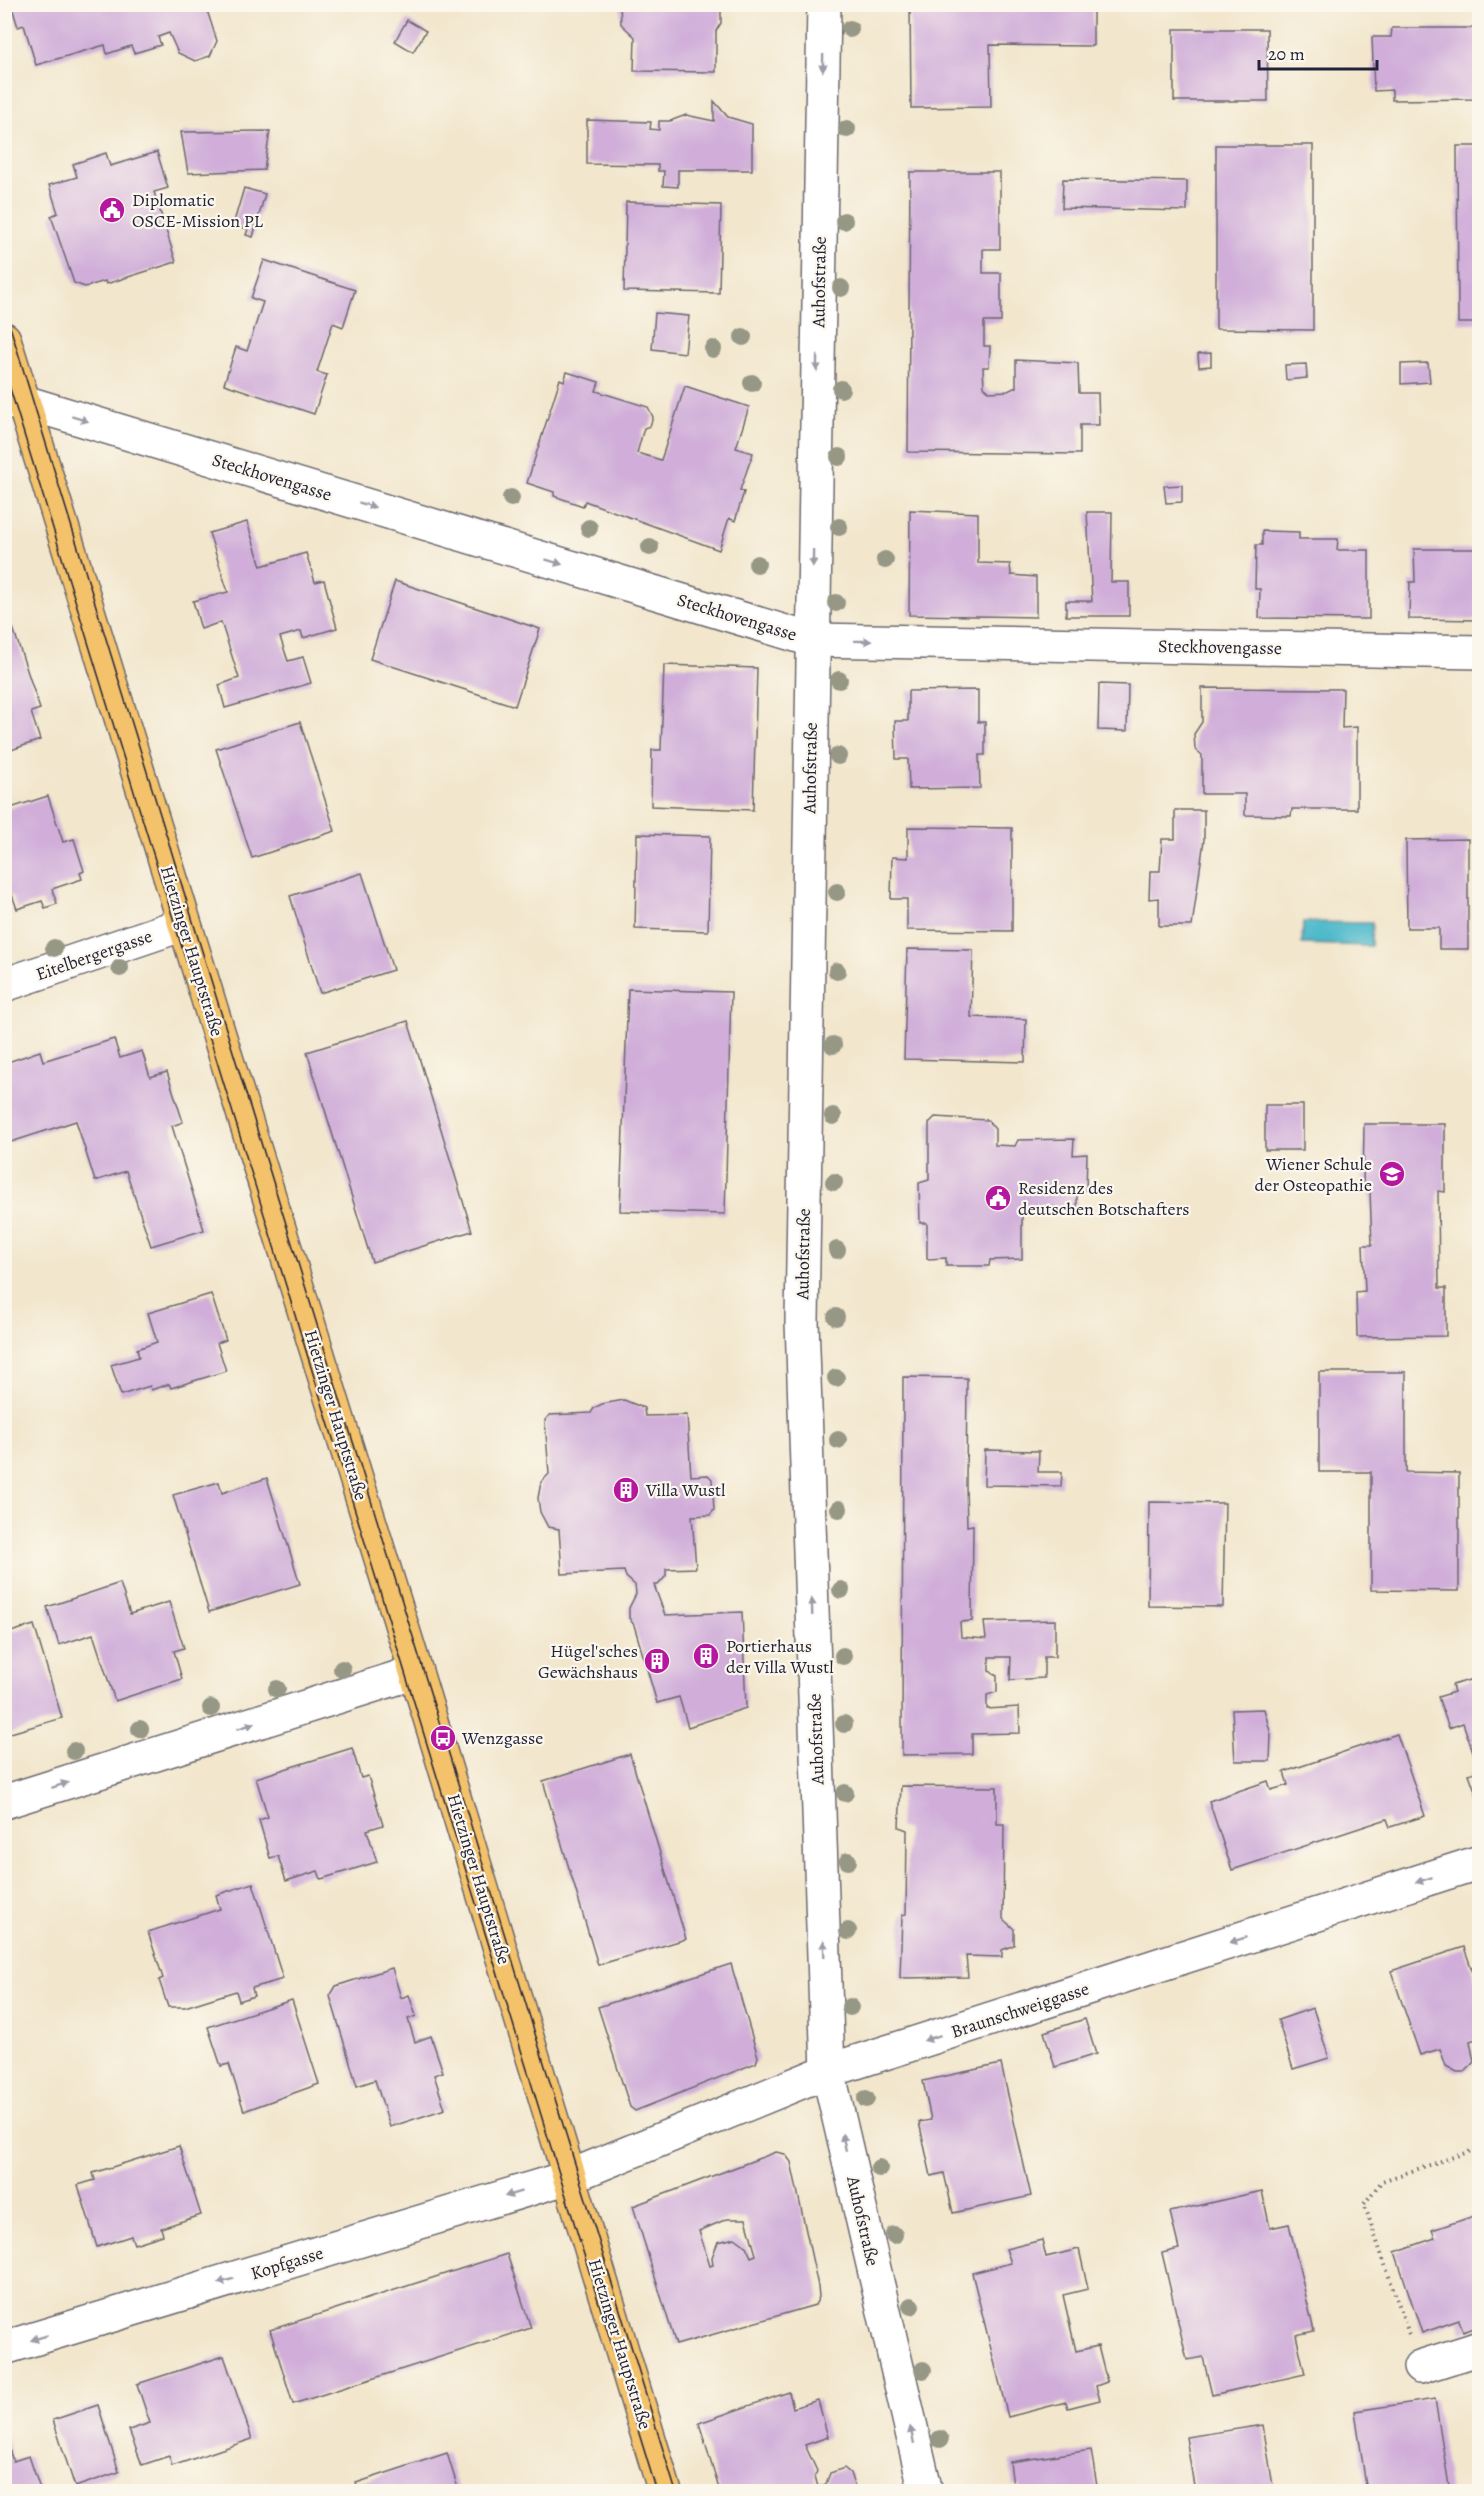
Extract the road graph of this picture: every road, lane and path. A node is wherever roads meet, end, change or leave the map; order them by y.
1 (824, 4) edge
2 (4, 339) edge
3 (14, 402) edge
4 (812, 640) junction
5 (1479, 652) edge
6 (184, 924) junction
7 (4, 985) edge
8 (416, 1672) junction
9 (4, 1802) edge
10 (1479, 1862) edge
11 (828, 2071) junction
12 (1479, 2148) edge
13 (569, 2177) junction
14 (4, 2348) edge
15 (1479, 2348) edge
16 (1420, 2367) joint
17 (665, 2492) edge
18 (926, 2492) edge

1 -> 4 street, Auhofstraße
2 - 3 main road, Hietzinger Hauptstraße
3 -> 4 street, Steckhovengasse
3 - 6 main road, Hietzinger Hauptstraße
4 -> 5 street, Steckhovengasse
11 -> 4 street, Auhofstraße
6 - 7 street, Eitelbergergasse
6 - 8 main road, Hietzinger Hauptstraße
9 -> 8 street
8 - 13 main road, Hietzinger Hauptstraße
10 -> 11 street, Braunschweiggasse
11 - 13 street, Braunschweiggasse
18 -> 11 street, Auhofstraße
12 - 16 path
13 -> 14 street, Kopfgasse
13 - 17 main road, Hietzinger Hauptstraße
15 - 16 street

